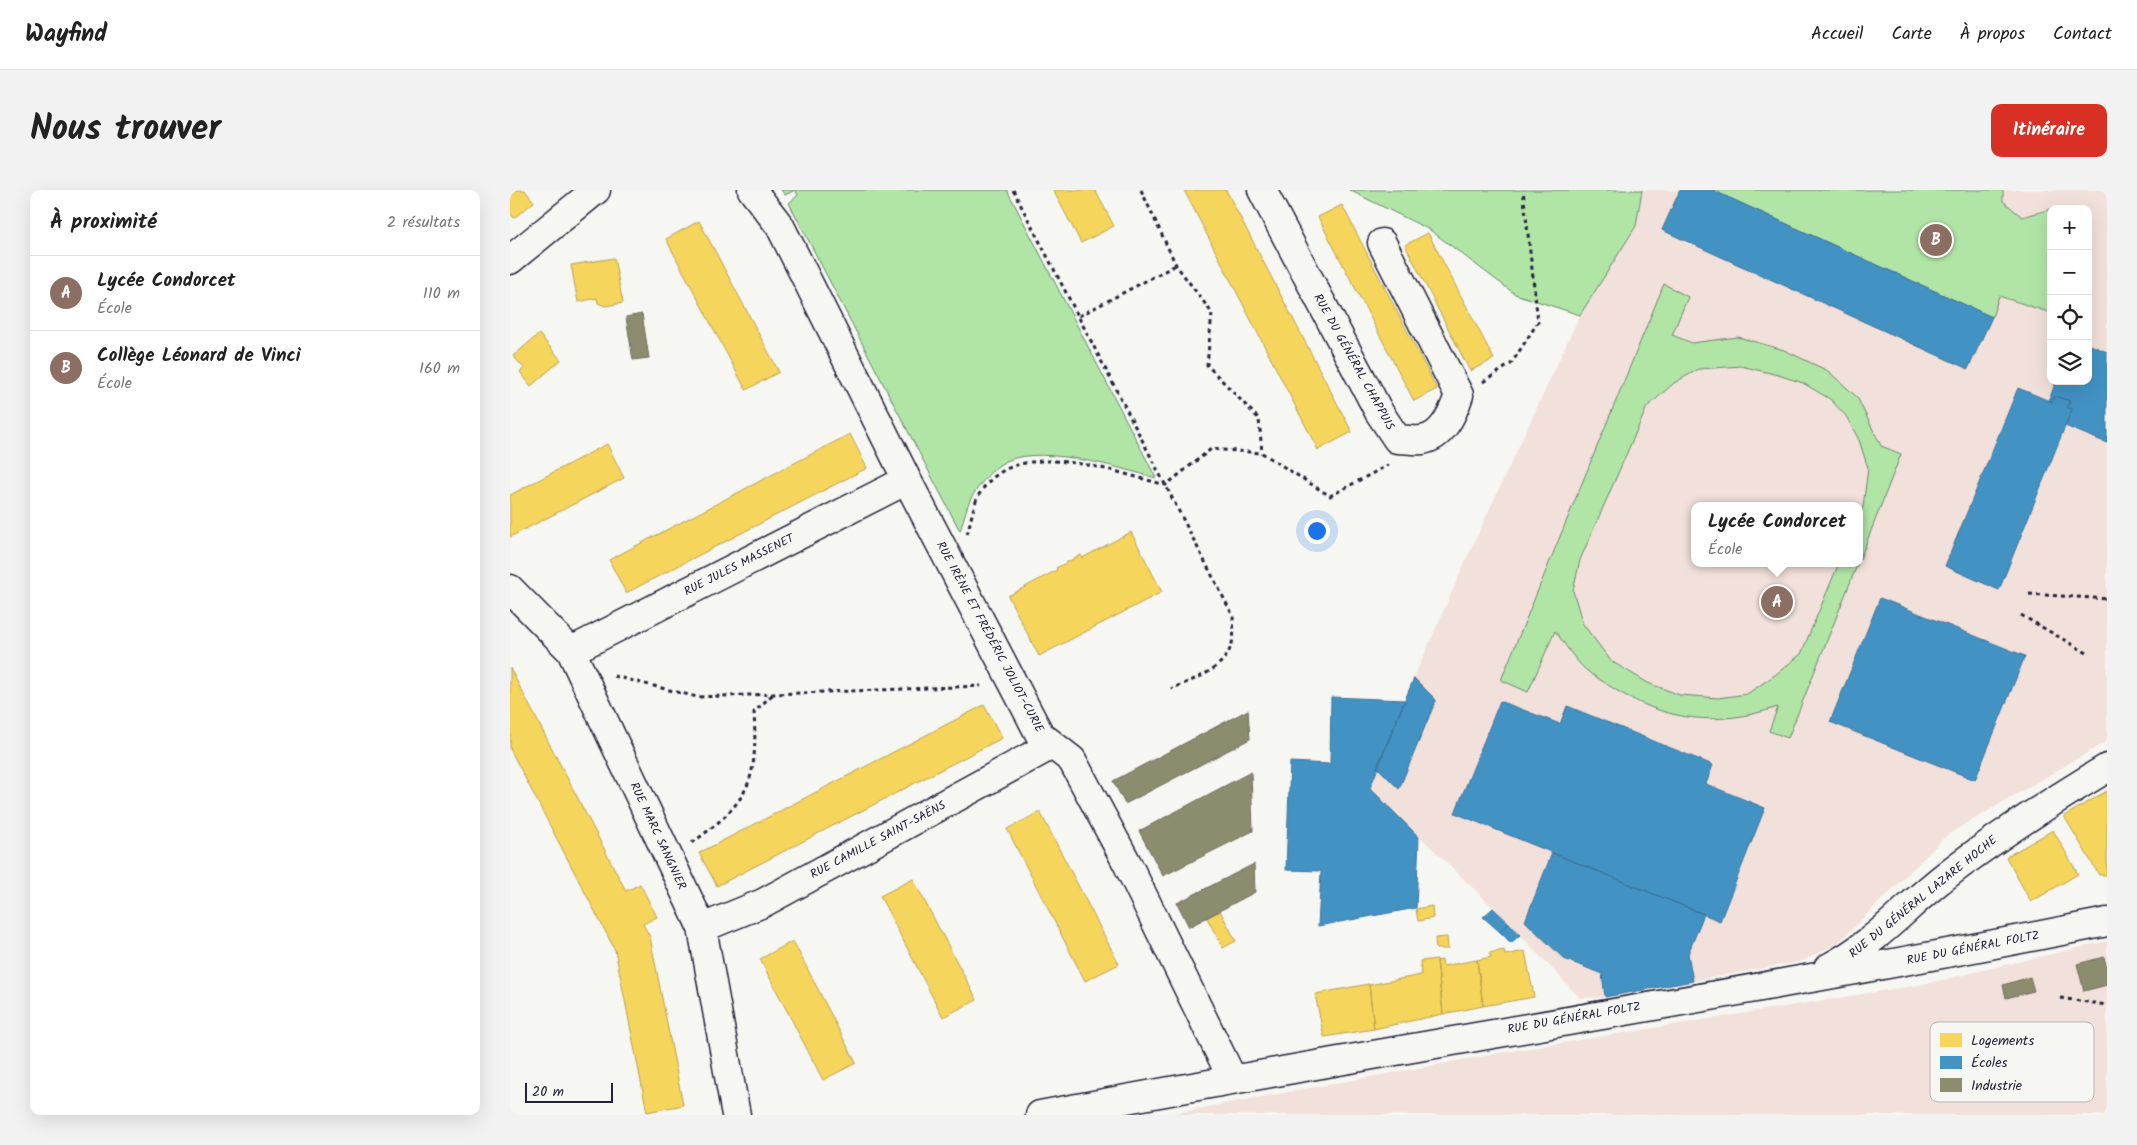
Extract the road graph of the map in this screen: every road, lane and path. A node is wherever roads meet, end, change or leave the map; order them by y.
1 (596, 190) edge
2 (752, 190) edge
3 (1013, 190) edge
4 (1140, 190) edge
5 (1262, 190) edge
6 (1523, 190) edge
7 (1382, 243) dead end
8 (510, 260) edge
9 (1176, 266) junction
10 (1079, 316) junction
11 (1459, 396) junction
12 (1423, 440) junction
13 (1262, 453) junction
14 (908, 480) junction
15 (1166, 485) junction
16 (956, 573) junction
17 (510, 589) edge
18 (2029, 594) dead end
19 (2107, 598) edge
20 (2021, 615) dead end
21 (571, 651) junction
22 (2087, 653) dead end
23 (613, 676) dead end
24 (1171, 689) dead end
25 (985, 691) dead end
26 (773, 694) junction
27 (1052, 746) junction
28 (2107, 768) edge
29 (668, 857) junction
30 (2107, 922) edge
31 (702, 928) junction
32 (1814, 976) junction
33 (2060, 998) dead end
34 (2107, 1005) edge
35 (1232, 1078) junction
36 (736, 1115) edge
37 (1040, 1115) edge

1 - 8 street
2 - 14 street, RUE IRÈNE ET FRÉDÉRIC JOLIOT-CURIE
3 - 10 path
4 - 9 path
5 - 12 street, RUE DU GÉNÉRAL CHAPPUIS
6 - 11 path
7 - 11 street
9 - 10 path
9 - 13 path
10 - 15 path
11 - 12 street
12 - 13 path
13 - 15 path
14 - 16 street, RUE IRÈNE ET FRÉDÉRIC JOLIOT-CURIE
14 - 21 street, RUE JULES MASSENET
15 - 16 path
15 - 24 path
16 - 27 street, RUE IRÈNE ET FRÉDÉRIC JOLIOT-CURIE
17 - 21 street, RUE MARC SANGNIER
18 - 19 path
20 - 22 path
21 - 29 street, RUE MARC SANGNIER
23 - 26 path
25 - 26 path
26 - 29 path
27 - 31 street, RUE CAMILLE SAINT-SAËNS
27 - 35 street, RUE IRÈNE ET FRÉDÉRIC JOLIOT-CURIE
28 - 32 street, RUE DU GÉNÉRAL LAZARE HOCHE
29 - 31 street, RUE MARC SANGNIER
30 - 32 street, RUE DU GÉNÉRAL FOLTZ
31 - 36 street, RUE MARC SANGNIER
32 - 35 street, RUE DU GÉNÉRAL FOLTZ
33 - 34 path
35 - 37 street, RUE DU GÉNÉRAL FOLTZ

